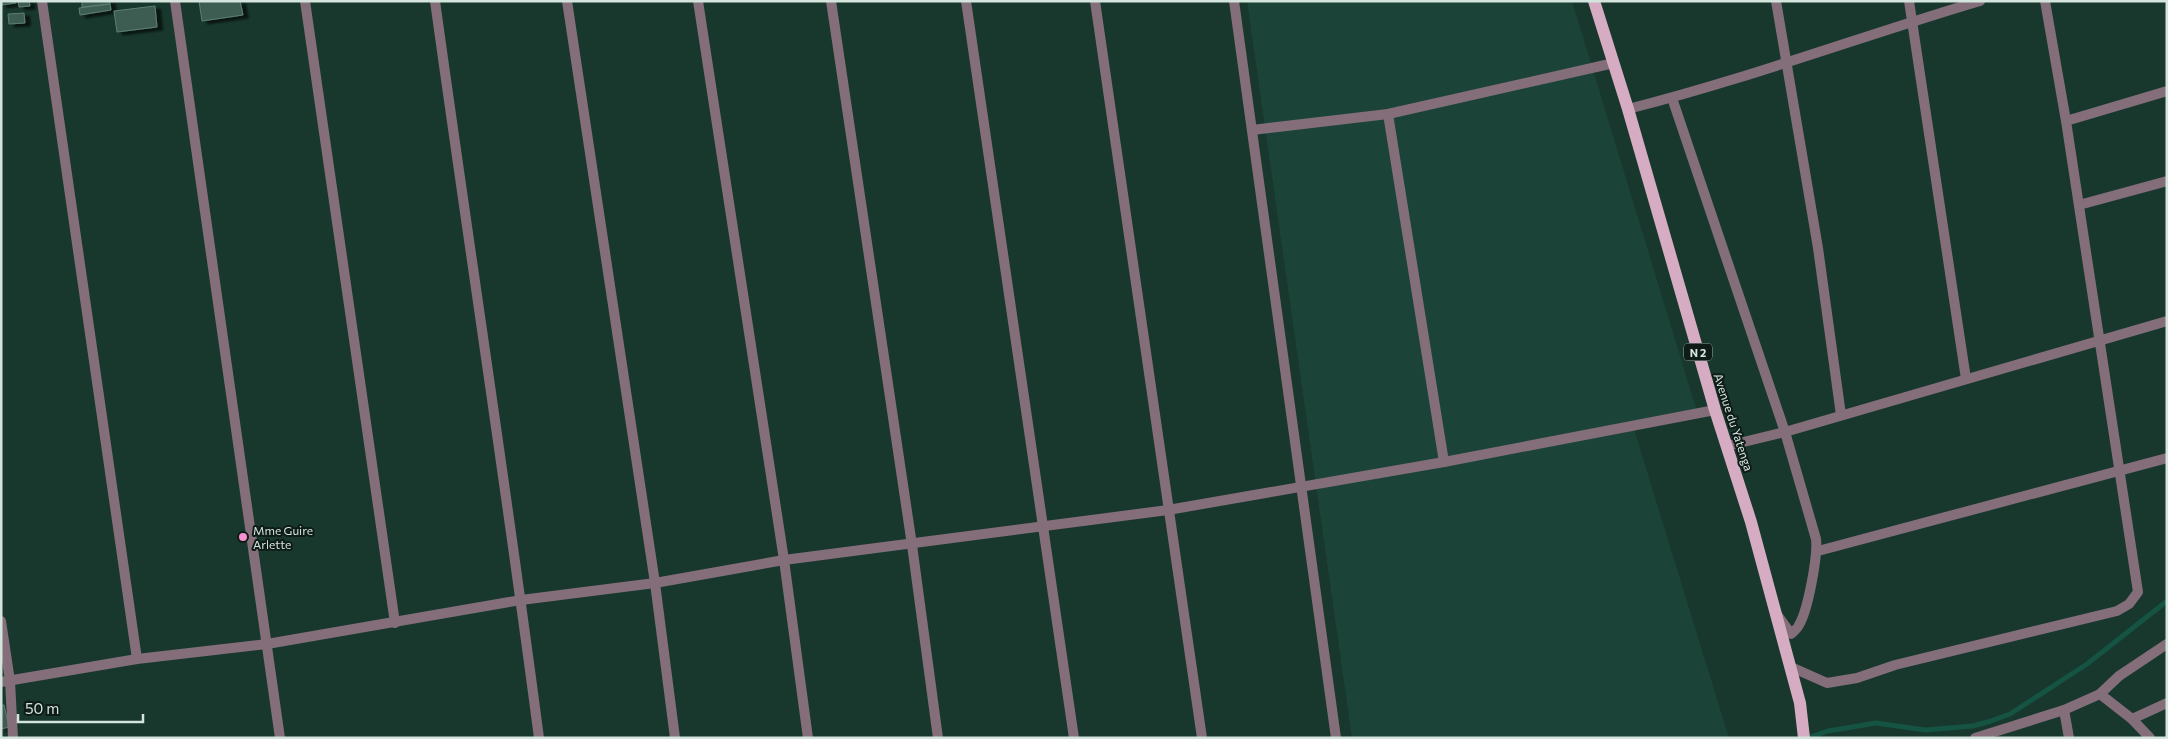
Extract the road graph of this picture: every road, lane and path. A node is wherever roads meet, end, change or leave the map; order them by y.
1 (42, 1) edge
2 (175, 1) edge
3 (304, 1) edge
4 (435, 1) edge
5 (567, 1) edge
6 (698, 1) edge
7 (831, 1) edge
8 (966, 1) edge
9 (1095, 1) edge
10 (1234, 1) edge
11 (1594, 1) edge
12 (1776, 1) edge
13 (1909, 1) edge
14 (1980, 1) edge
15 (2045, 1) edge
16 (1912, 22) junction
17 (1614, 63) junction
18 (1786, 64) junction
19 (2167, 91) edge
20 (1672, 98) junction
21 (1628, 109) junction
22 (1388, 114) junction
23 (2066, 121) junction
24 (1252, 130) junction
25 (2167, 181) edge
26 (2079, 205) junction
27 (2167, 321) edge
28 (2099, 341) junction
29 (1966, 379) junction
30 (1715, 410) junction
31 (1841, 415) junction
32 (1785, 432) junction
33 (1728, 446) junction
34 (2167, 458) edge
35 (1444, 462) junction
36 (2119, 470) junction
37 (1301, 487) junction
38 (1168, 510) junction
39 (1043, 527) junction
40 (912, 545) junction
41 (1818, 551) junction
42 (784, 560) junction
43 (655, 583) junction
44 (521, 600) junction
45 (1777, 614) junction
46 (1, 621) edge
47 (395, 623) junction
48 (267, 644) junction
49 (2167, 644) edge
50 (137, 659) junction
51 (1791, 667) junction
52 (6, 682) edge
53 (2100, 694) junction
54 (2167, 703) edge
55 (2064, 710) junction
56 (2132, 719) junction
57 (13, 738) edge
58 (280, 738) edge
59 (539, 738) edge
60 (675, 738) edge
61 (808, 738) edge
62 (938, 738) edge
63 (1074, 738) edge
64 (1202, 738) edge
65 (1336, 738) edge
66 (1804, 738) edge
67 (1975, 738) edge
68 (2069, 738) edge
69 (2150, 738) edge

1 - 50 street
2 - 48 street
3 - 47 street
4 - 44 street
5 - 43 street
6 - 42 street
7 - 40 street
8 - 39 street
9 - 38 street
10 - 24 street
11 - 17 main road, Avenue du Yatenga / N 2
12 - 18 street
13 - 16 street
14 - 16 street
15 - 23 street
16 - 18 street
16 - 29 street
17 - 21 main road, Avenue du Yatenga / N 2
17 - 22 street
18 - 20 street
18 - 31 street
19 - 23 street
20 - 21 street
20 - 32 street
21 - 30 main road, Avenue du Yatenga / N 2
22 - 24 street
22 - 35 street
23 - 26 street
24 - 37 street
25 - 26 street
26 - 28 street
27 - 28 street
28 - 29 street
28 - 36 street
29 - 31 street
30 - 33 main road, Avenue du Yatenga / N 2
30 - 35 street
31 - 32 street
32 - 33 street
32 - 41 street
33 - 45 main road, Avenue du Yatenga / N 2
34 - 36 street
35 - 37 street
36 - 41 street
36 - 51 street
37 - 38 street
37 - 65 street
38 - 39 street
38 - 64 street
39 - 40 street
39 - 63 street
40 - 42 street
40 - 62 street
41 - 45 street
42 - 43 street
42 - 61 street
43 - 44 street
43 - 60 street
44 - 47 street
44 - 59 street
45 - 51 main road, Avenue du Yatenga / N 2
46 - 52 street
47 - 48 street
48 - 50 street
48 - 58 street
49 - 53 street
50 - 52 street
51 - 66 main road, Avenue du Yatenga / N 2
52 - 57 street
53 - 55 street
53 - 56 street
54 - 56 street
55 - 67 street
55 - 68 street
56 - 69 street

